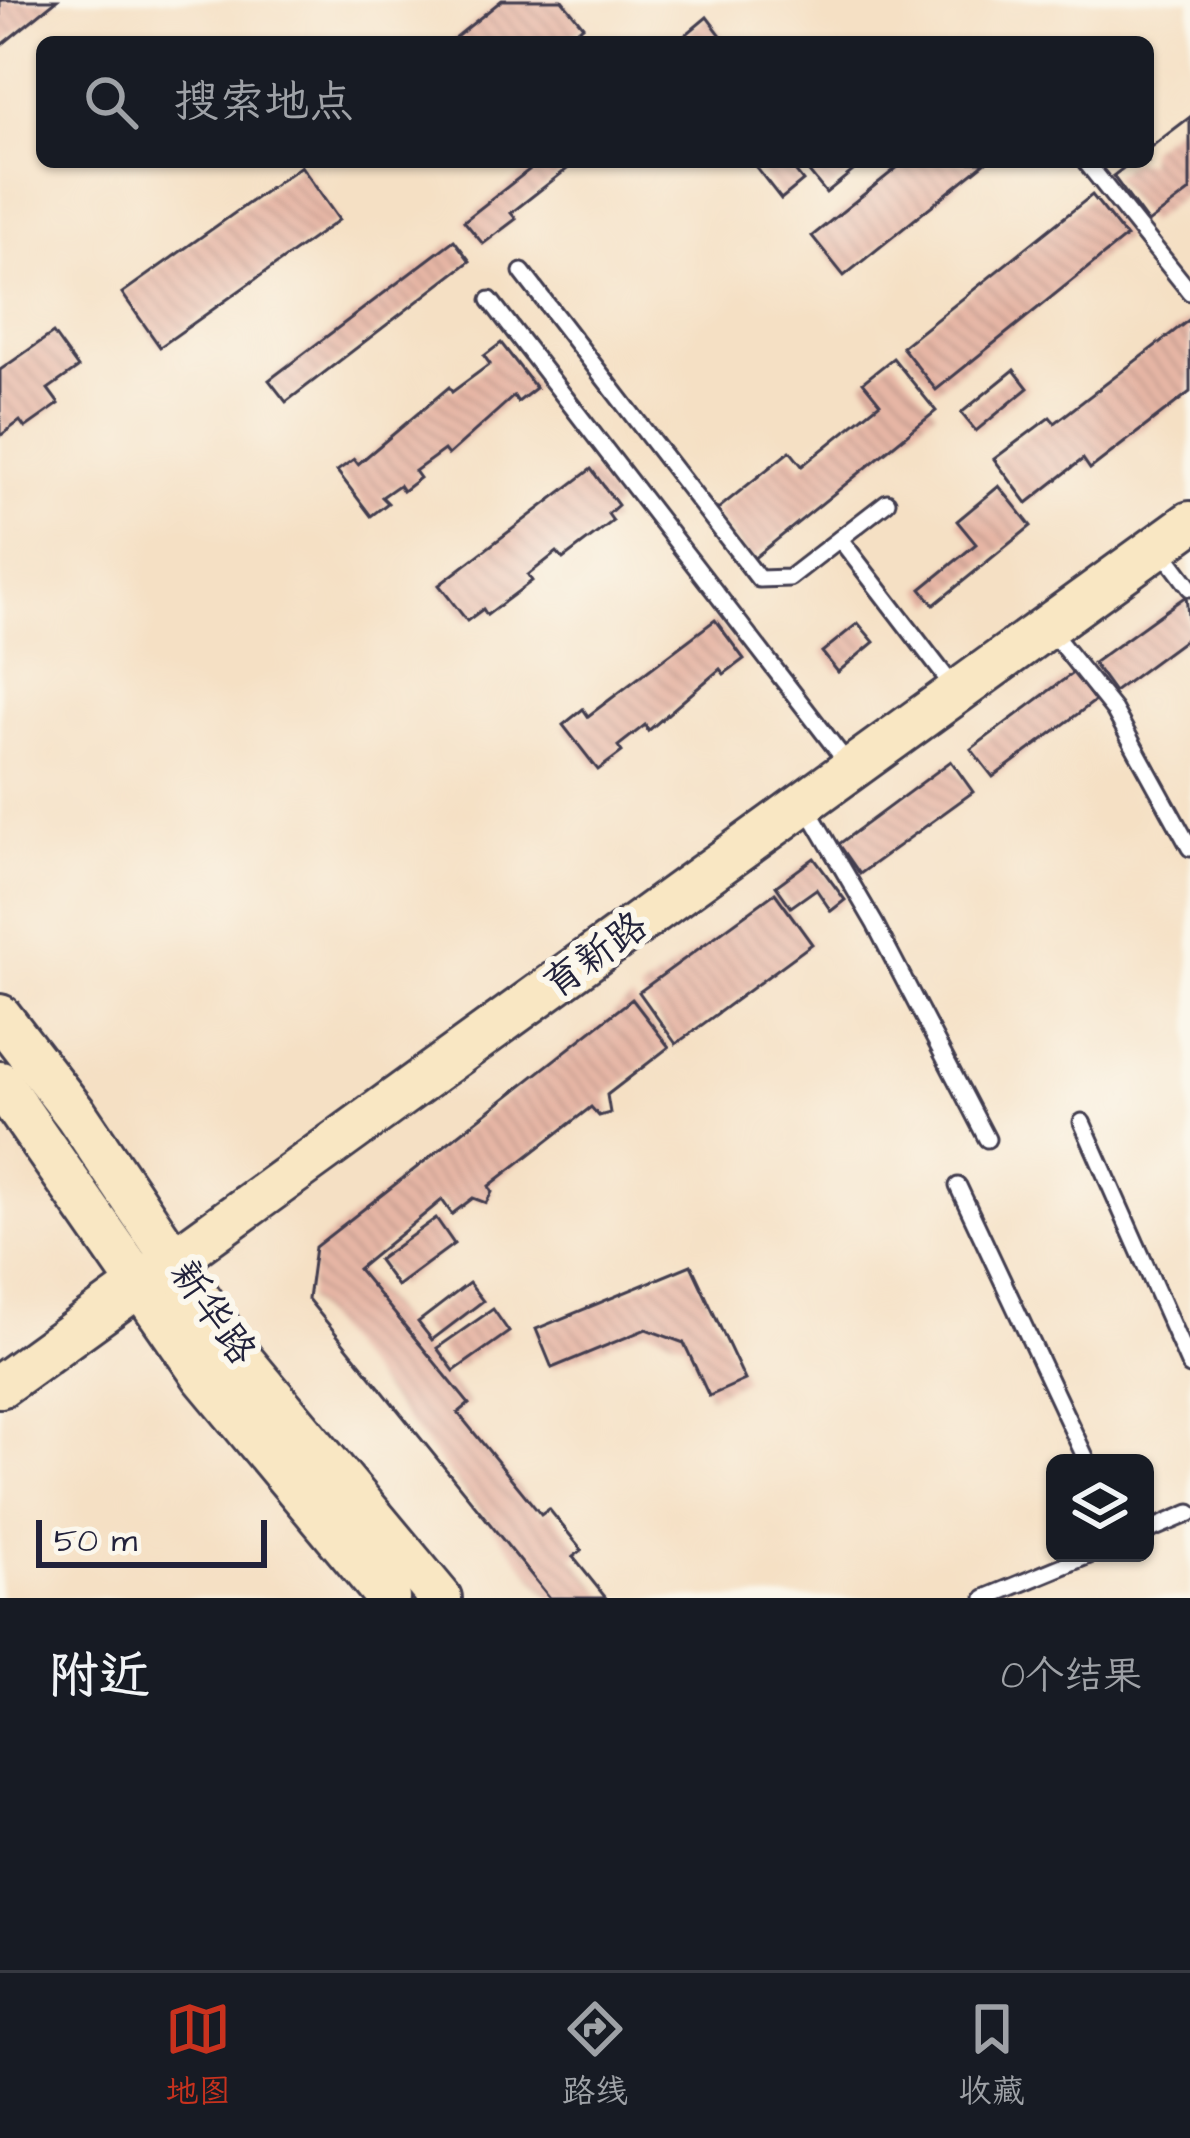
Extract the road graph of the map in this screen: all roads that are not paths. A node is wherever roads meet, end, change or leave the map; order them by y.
1 (1091, 168) edge
2 (522, 272) dead end
3 (1190, 292) edge
4 (490, 299) dead end
5 (887, 502) dead end
6 (1174, 534) edge
7 (840, 539) junction
8 (1190, 588) edge
9 (1047, 627) junction
10 (958, 692) junction
11 (852, 769) junction
12 (805, 804) junction
13 (1190, 848) edge
14 (0, 1016) edge
15 (0, 1083) edge
16 (1082, 1122) dead end
17 (987, 1139) dead end
18 (958, 1186) dead end
19 (159, 1275) junction
20 (1190, 1366) edge
21 (0, 1386) edge
22 (1084, 1454) edge
23 (1190, 1513) edge
24 (1154, 1528) edge
25 (1072, 1562) edge
26 (388, 1598) edge
27 (440, 1598) edge
28 (985, 1598) edge

1 - 3 lane
2 - 7 lane
4 - 11 lane
5 - 7 lane
6 - 8 lane
6 - 9 street, 育新路
7 - 10 lane
9 - 10 street, 育新路
9 - 13 lane
10 - 11 street, 育新路
11 - 12 street, 育新路
12 - 17 lane
12 - 19 street, 育新路
14 - 19 street, 新华路
15 - 19 street, 新华路
16 - 20 lane
18 - 22 lane
19 - 21 street, 育新路
19 - 26 street, 新华路
19 - 27 street, 新华路
23 - 24 lane
25 - 28 lane

